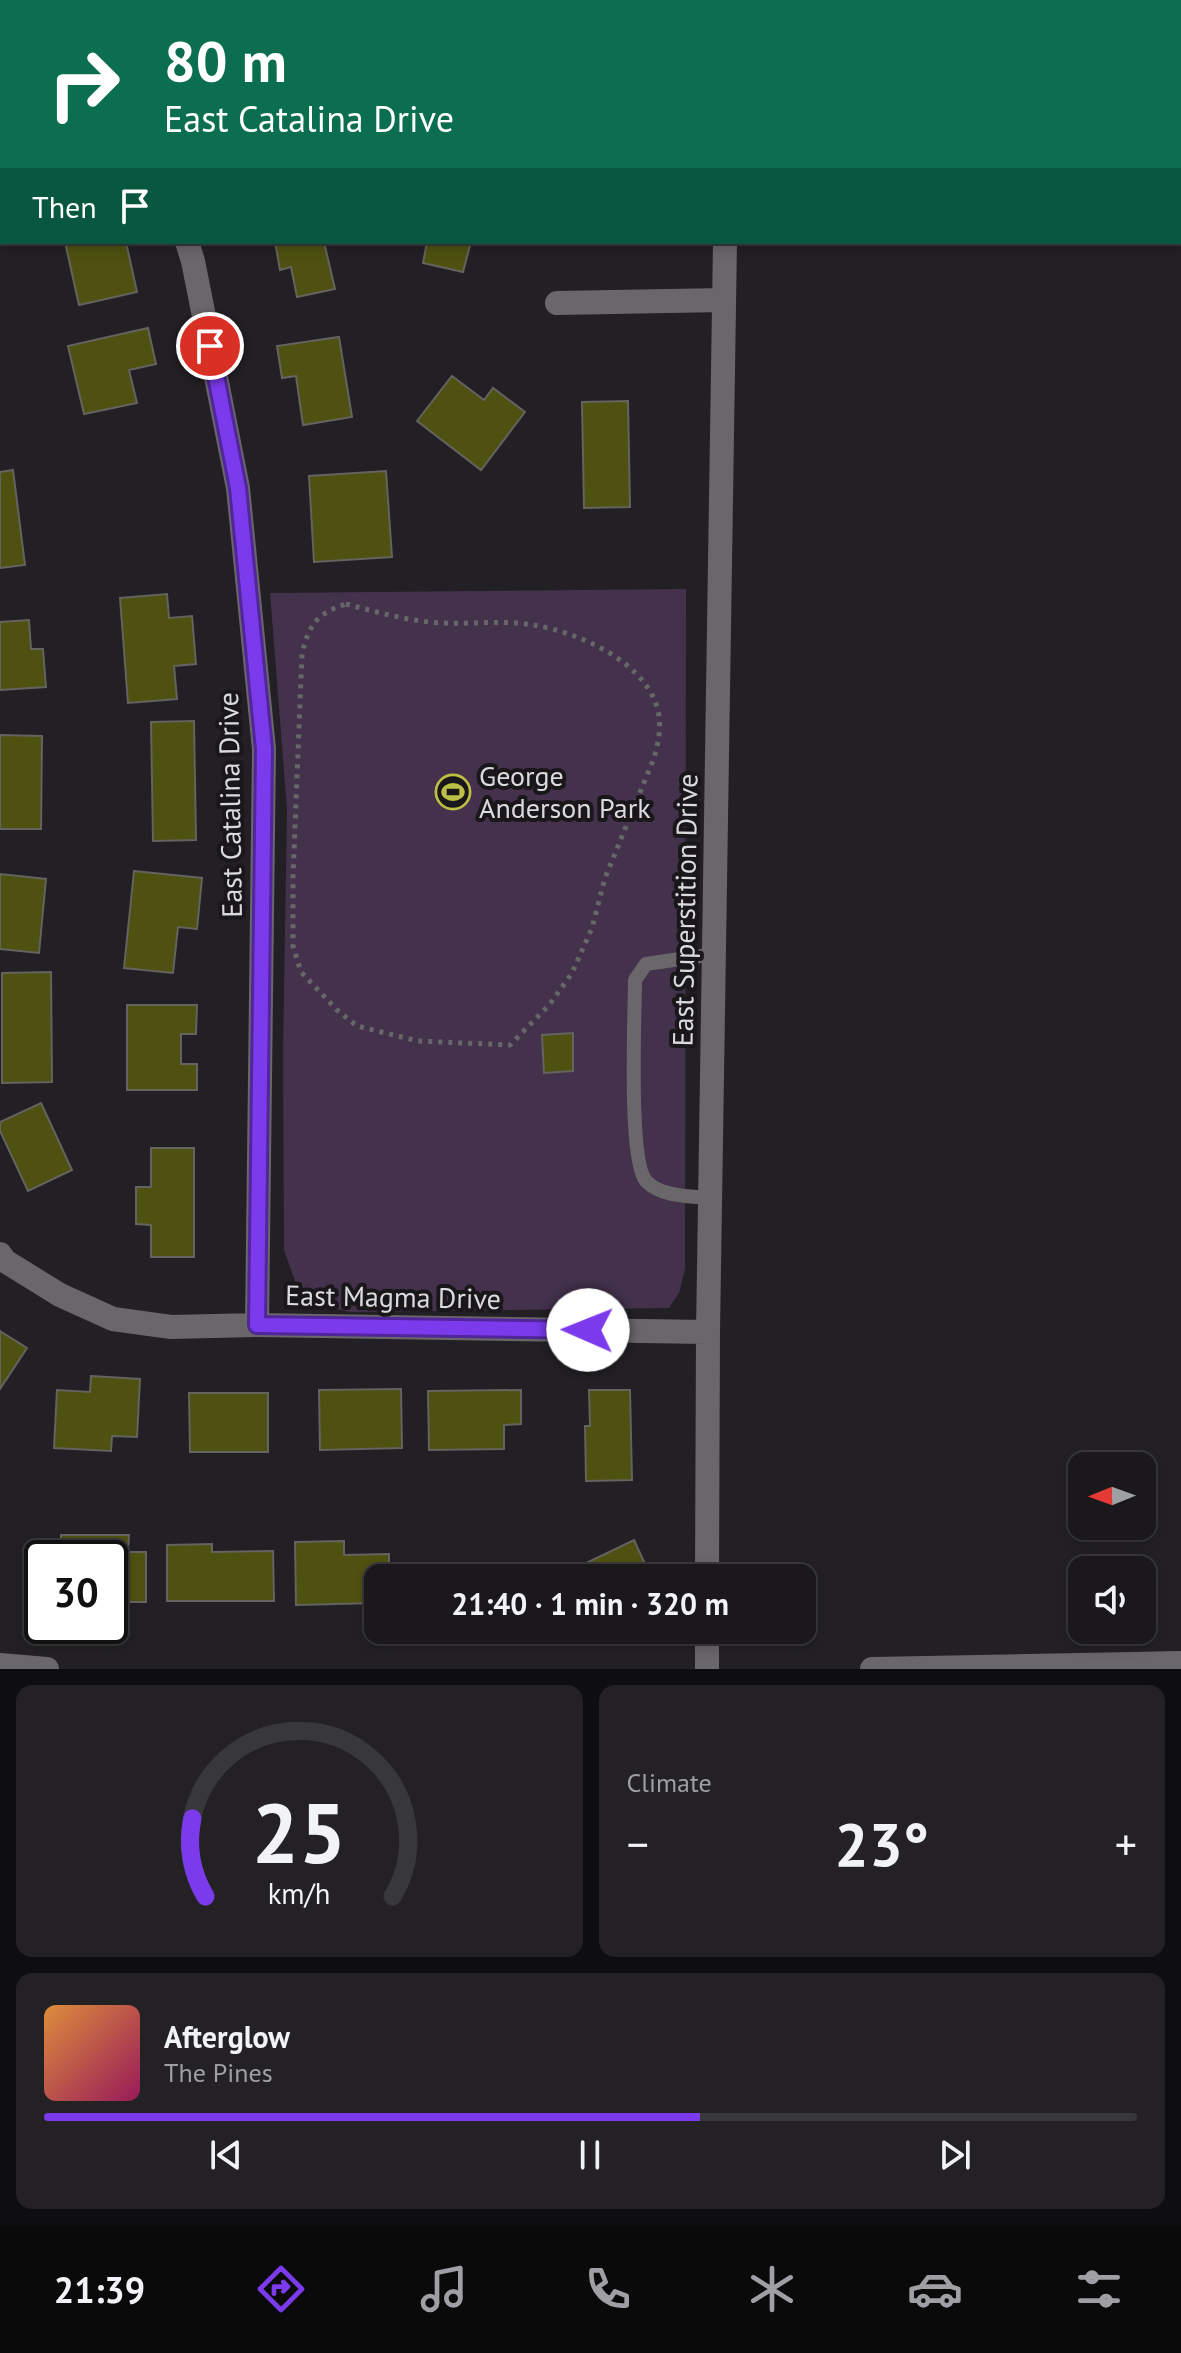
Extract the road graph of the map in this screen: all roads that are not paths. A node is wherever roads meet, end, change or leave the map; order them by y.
1 (188, 244) edge
2 (725, 244) edge
3 (724, 300) junction
4 (557, 303) dead end
5 (714, 954) junction
6 (710, 1198) junction
7 (0, 1254) edge
8 (257, 1325) junction
9 (708, 1332) junction
10 (707, 1564) edge
11 (707, 1644) edge
12 (1181, 1663) edge
13 (0, 1665) edge
14 (47, 1669) edge
15 (707, 1669) edge
16 (872, 1669) edge

1 - 8 street, East Catalina Drive
2 - 3 street, East Superstition Drive
3 - 4 street
3 - 5 street, East Superstition Drive
5 - 6 street, East Superstition Drive
5 - 6 lane
6 - 9 street, East Superstition Drive
7 - 8 street, East Magma Drive
8 - 9 street, East Magma Drive
9 - 10 street, East Superstition Drive
11 - 15 street
12 - 16 street
13 - 14 street

